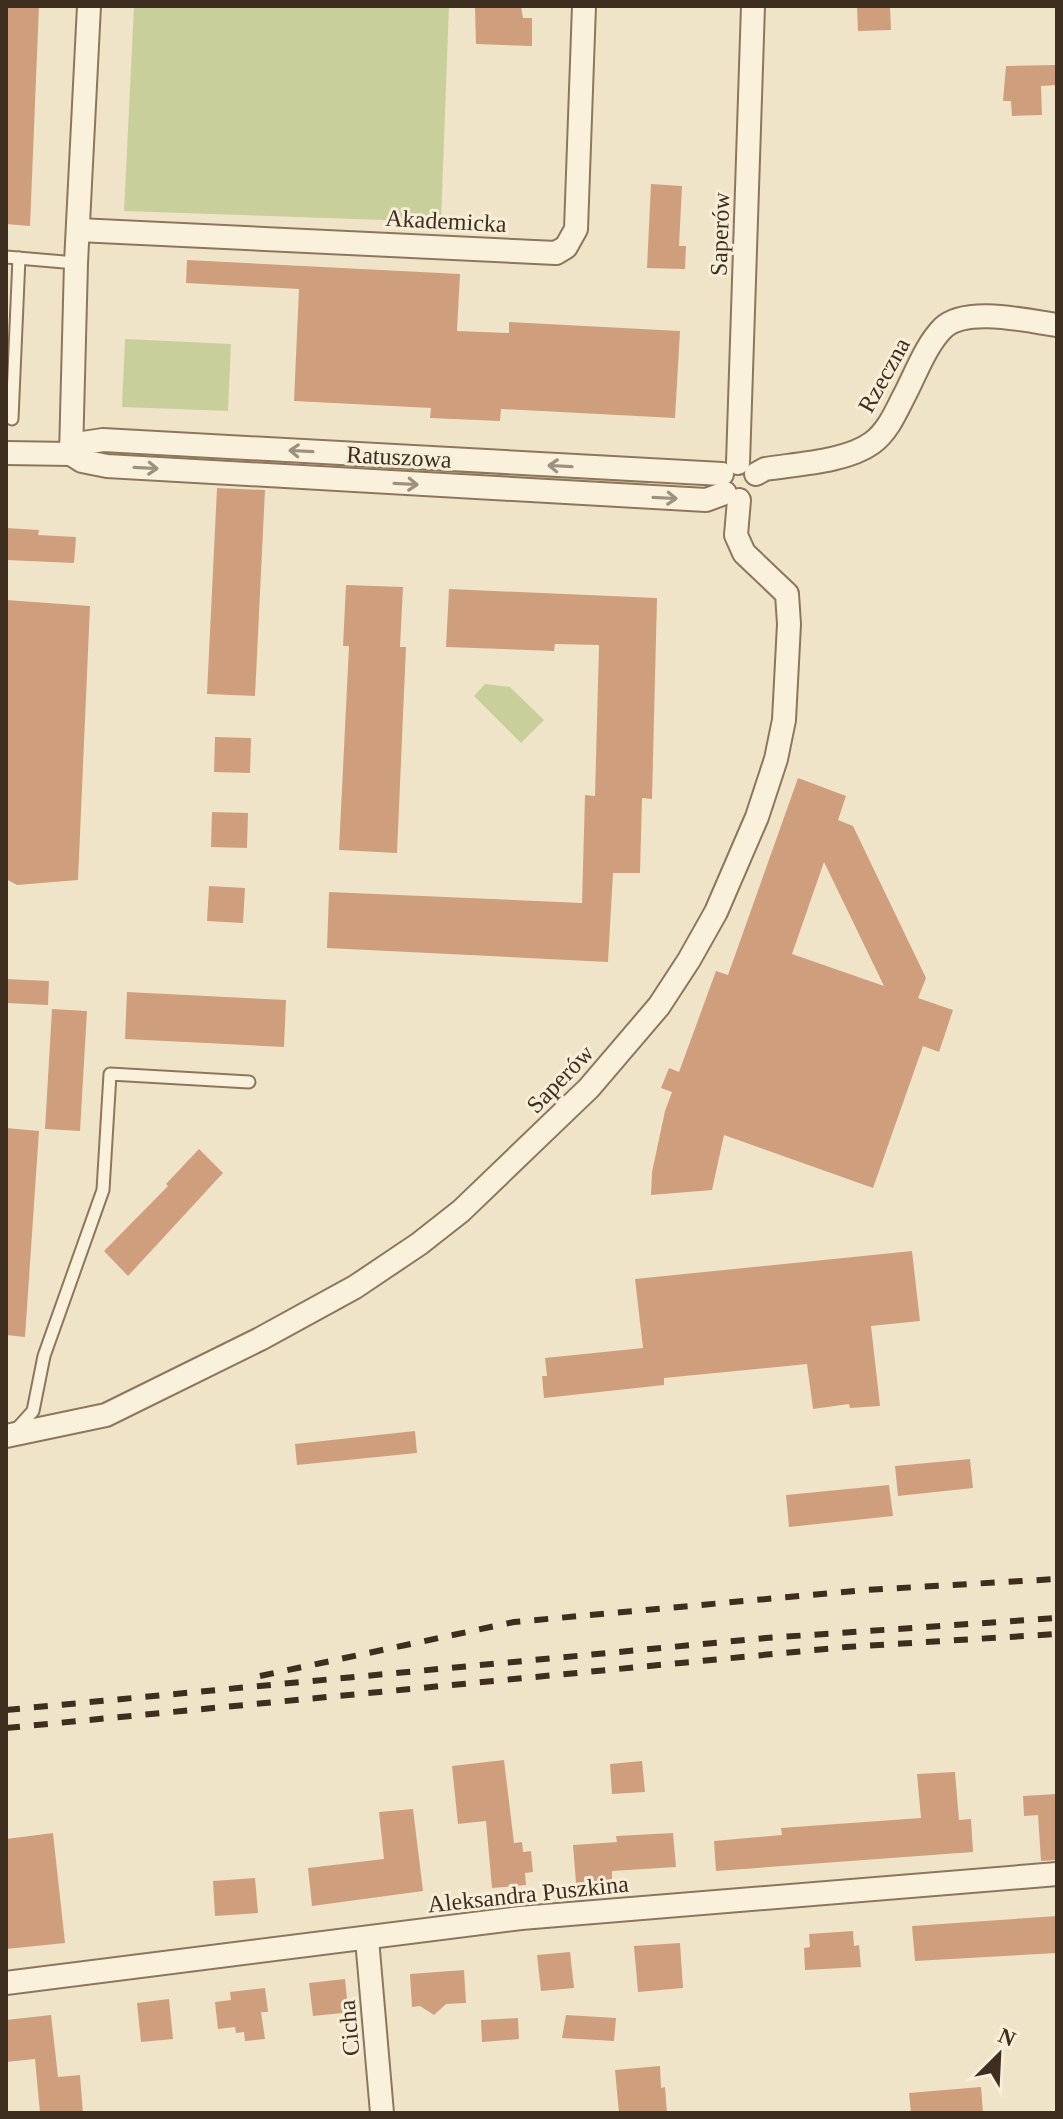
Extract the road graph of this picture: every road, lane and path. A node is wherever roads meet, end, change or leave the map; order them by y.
1 (89, 6) edge
2 (584, 6) edge
3 (753, 6) edge
4 (78, 230) junction
5 (6, 257) edge
6 (19, 258) junction
7 (76, 263) junction
8 (1057, 325) edge
9 (12, 419) dead end
10 (6, 453) edge
11 (71, 454) junction
12 (736, 481) junction
13 (249, 1082) dead end
14 (8, 1436) edge
15 (1057, 1874) edge
16 (367, 1939) junction
17 (6, 1983) edge
18 (382, 2113) edge

1 - 4 street
2 - 4 street, Akademicka
3 - 12 street, Saperów
4 - 7 street
5 - 6 lane
6 - 7 lane
6 - 9 lane
7 - 11 street
8 - 12 street, Rzeczna
10 - 11 street, Ratuszowa
11 - 12 street, Ratuszowa
12 - 14 street, Saperów
13 - 14 lane
15 - 16 street, Aleksandra Puszkina
16 - 17 street, Aleksandra Puszkina
16 - 18 street, Cicha

